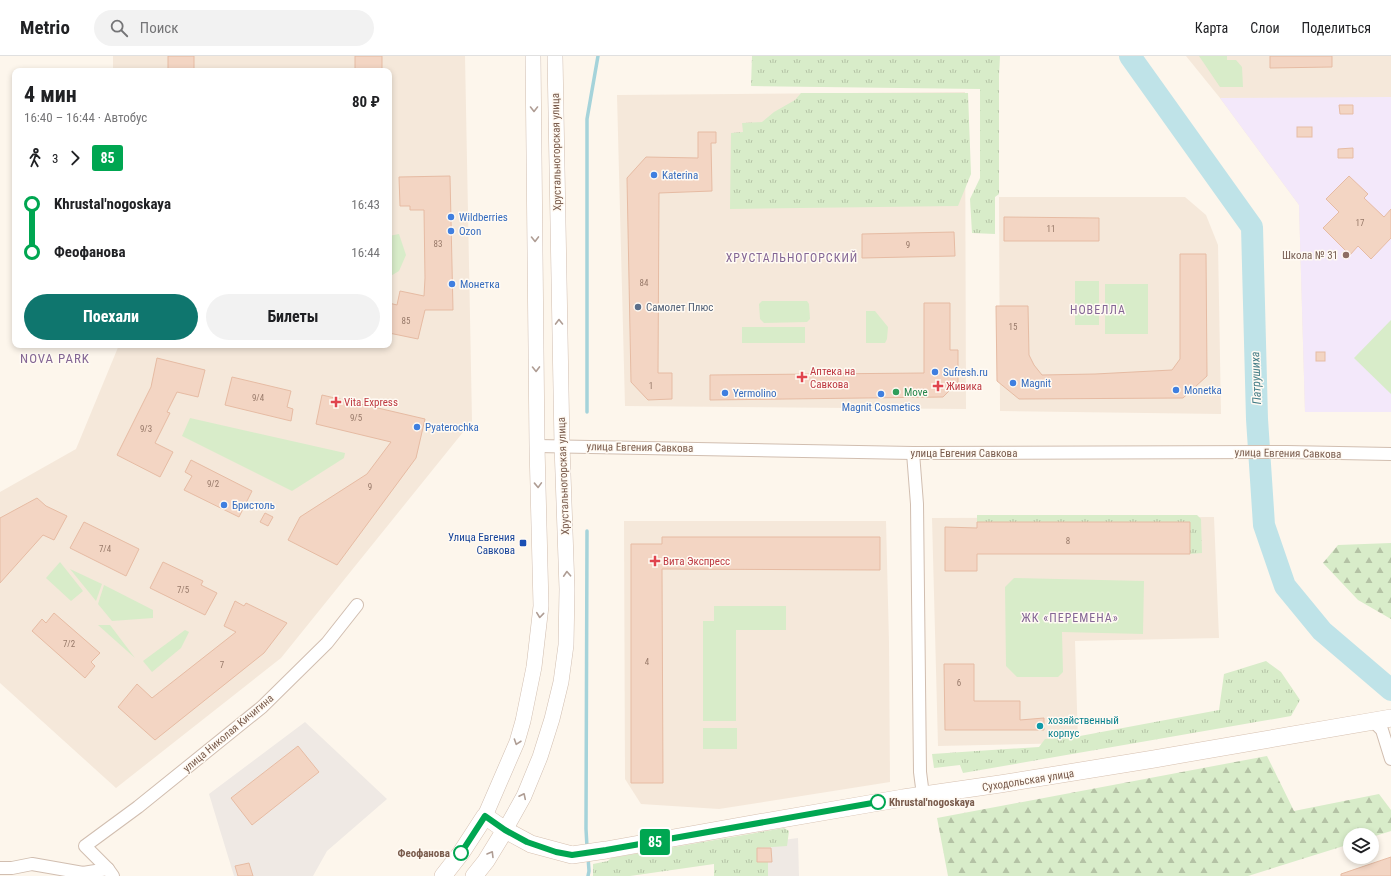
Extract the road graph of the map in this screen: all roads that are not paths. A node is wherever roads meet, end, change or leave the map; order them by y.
1 (534, 56) edge
2 (555, 56) edge
3 (556, 88) junction
4 (534, 89) junction
5 (562, 445) junction
6 (537, 446) junction
7 (913, 453) junction
8 (1391, 454) edge
9 (357, 605) dead end
10 (1391, 718) edge
11 (1373, 721) junction
12 (1391, 759) edge
13 (923, 795) junction
14 (485, 816) junction
15 (505, 830) junction
16 (0, 868) edge
17 (111, 872) edge
18 (443, 876) edge
19 (474, 876) edge

1 - 4 street, Хрустальногорская улица
2 - 3 street, Хрустальногорская улица
3 - 4 street
5 -> 3 street, Хрустальногорская улица
4 -> 6 street, Хрустальногорская улица
5 - 6 street, улица Евгения Савкова
5 - 7 street, улица Евгения Савкова
15 -> 5 street, Хрустальногорская улица
6 -> 14 street, Хрустальногорская улица
7 - 8 street, улица Евгения Савкова
7 - 13 street
9 - 17 street, улица Николая Кичигина
10 - 11 main road, Суходольская улица
11 - 12 street
11 - 13 main road, Суходольская улица
13 - 15 main road, Суходольская улица
14 - 15 main road, Суходольская улица
14 - 18 main road
19 -> 15 main road, Хрустальногорская улица
16 - 17 street

